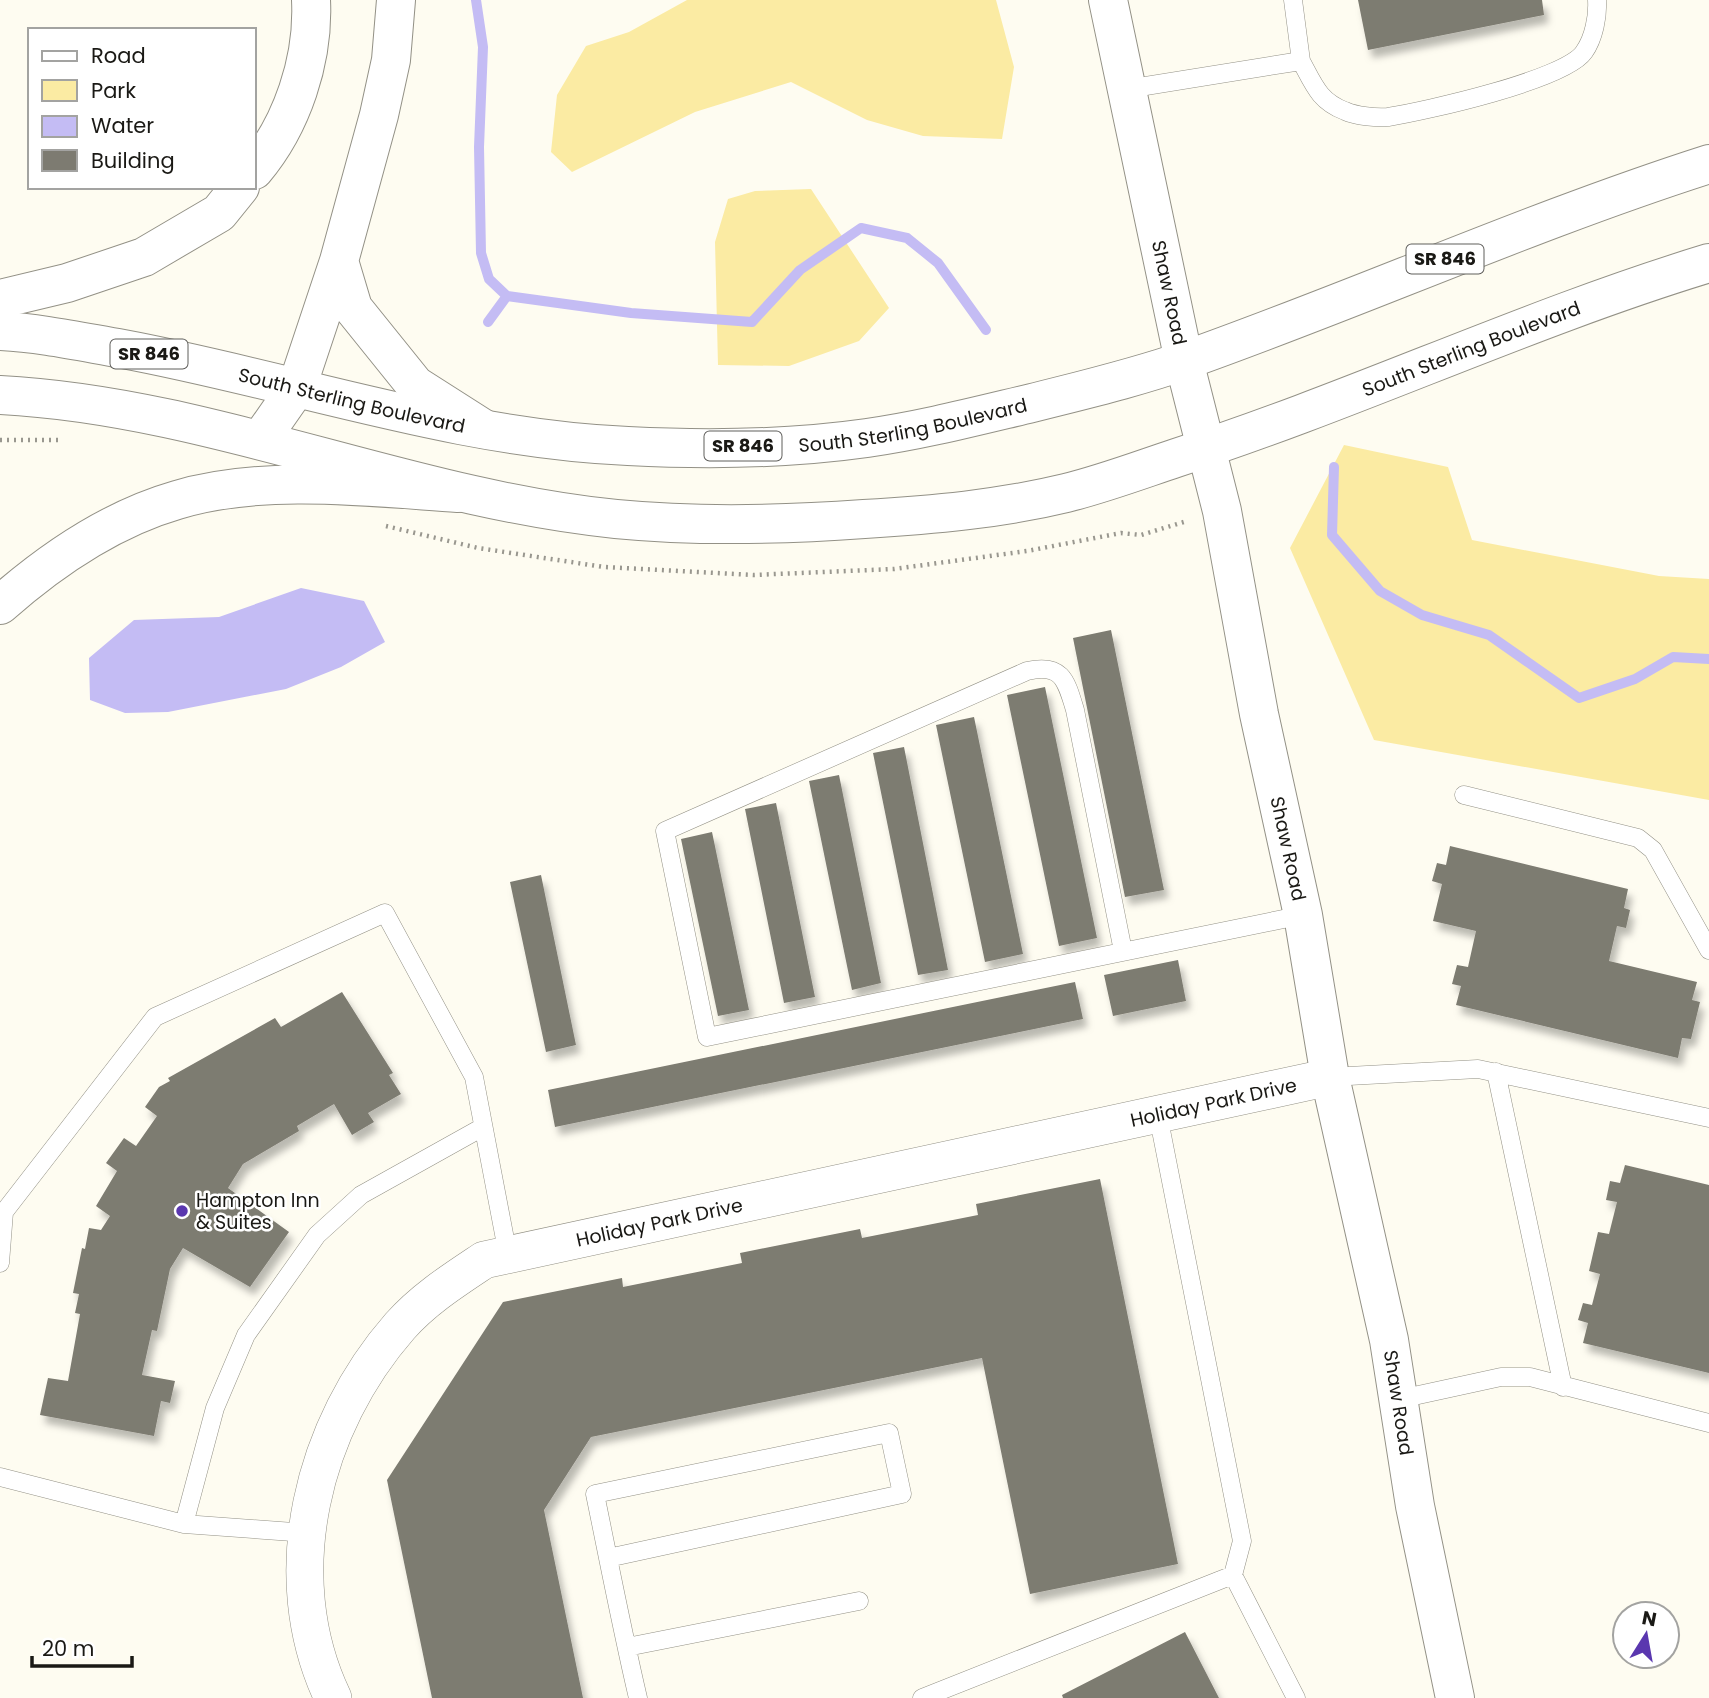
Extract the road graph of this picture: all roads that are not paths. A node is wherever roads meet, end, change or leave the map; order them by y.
1 (311, 0) edge
2 (396, 0) edge
3 (1108, 0) edge
4 (1293, 0) edge
5 (1597, 0) edge
6 (1301, 61) junction
7 (1127, 89) junction
8 (1709, 164) edge
9 (256, 168) edge
10 (238, 189) edge
11 (339, 261) junction
12 (1709, 263) edge
13 (0, 299) edge
14 (0, 331) edge
15 (1184, 361) junction
16 (297, 387) junction
17 (0, 396) edge
18 (484, 429) junction
19 (260, 440) junction
20 (1205, 449) junction
21 (458, 493) junction
22 (0, 605) edge
23 (1464, 795) dead end
24 (1303, 915) junction
25 (1709, 950) edge
26 (1123, 951) junction
27 (1496, 1072) junction
28 (1330, 1077) junction
29 (1158, 1115) junction
30 (1709, 1118) edge
31 (483, 1127) junction
32 (508, 1255) junction
33 (0, 1263) edge
34 (1563, 1387) junction
35 (1400, 1399) junction
36 (1709, 1423) edge
37 (0, 1477) edge
38 (184, 1524) junction
39 (307, 1533) junction
40 (608, 1558) junction
41 (1233, 1576) junction
42 (859, 1601) dead end
43 (627, 1647) junction
44 (963, 1691) edge
45 (332, 1698) edge
46 (638, 1698) edge
47 (922, 1698) edge
48 (1296, 1698) edge
49 (1455, 1698) edge

1 - 9 main road
2 - 11 main road
3 - 7 main road, Shaw Road
4 - 6 lane
5 - 6 lane
6 - 7 lane
7 - 15 main road, Shaw Road
8 - 15 main road, South Sterling Boulevard / SR 846
10 - 13 main road
11 - 16 main road
11 - 18 main road
12 - 20 main road, South Sterling Boulevard
14 - 16 main road, South Sterling Boulevard / SR 846
15 - 18 main road, South Sterling Boulevard / SR 846
15 - 20 main road, Shaw Road
16 - 18 main road, South Sterling Boulevard / SR 846
16 - 19 main road
17 - 19 main road, South Sterling Boulevard
19 - 21 main road, South Sterling Boulevard
20 - 21 main road, South Sterling Boulevard
20 - 24 main road, Shaw Road
21 - 22 main road
23 - 25 lane
24 - 26 lane
24 - 28 main road, Shaw Road
26 - 26 lane
27 - 28 lane
27 - 30 lane
27 - 34 lane
28 - 29 street, Holiday Park Drive
28 - 35 main road, Shaw Road
29 - 32 street, Holiday Park Drive
29 - 41 lane
31 - 32 lane
31 - 33 lane
31 - 38 lane
32 - 39 street, Holiday Park Drive
34 - 35 lane
34 - 36 lane
35 - 49 main road, Shaw Road
37 - 38 lane
38 - 39 lane
39 - 45 street, Holiday Park Drive
40 - 40 lane
40 - 43 lane
41 - 44 lane
41 - 48 lane
42 - 43 lane
43 - 46 lane
44 - 47 lane

